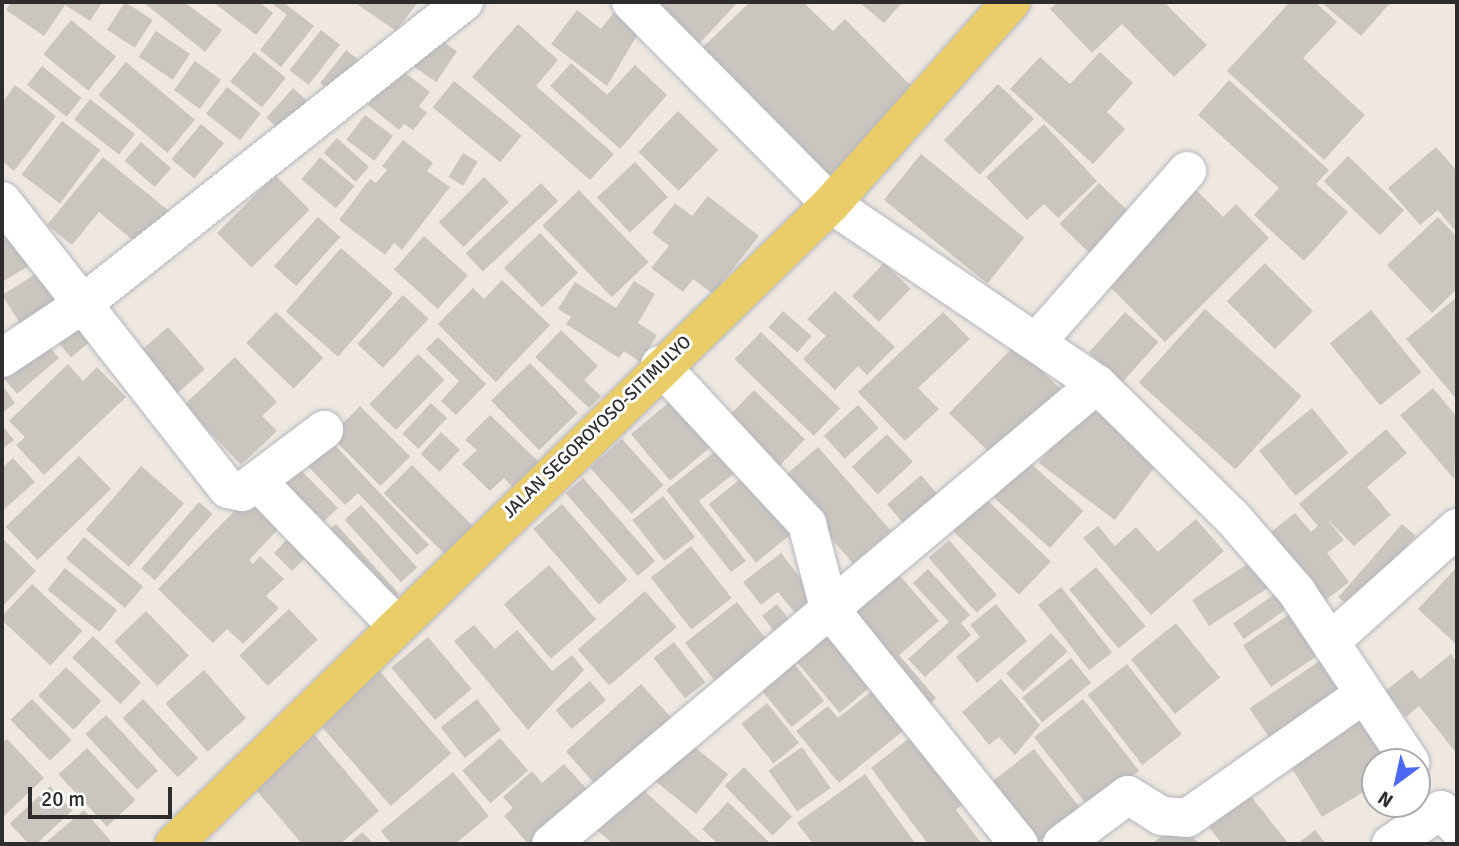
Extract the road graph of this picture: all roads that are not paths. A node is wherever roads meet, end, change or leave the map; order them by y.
1 (464, 2) edge
2 (631, 2) edge
3 (1011, 2) edge
4 (1187, 171) dead end
5 (2, 201) edge
6 (831, 204) junction
7 (80, 306) junction
8 (1039, 339) junction
9 (2, 358) edge
10 (660, 365) junction
11 (1097, 384) junction
12 (324, 430) dead end
13 (258, 482) junction
14 (1457, 528) edge
15 (829, 608) junction
16 (396, 625) junction
17 (1330, 642) junction
18 (1364, 694) junction
19 (1401, 748) edge
20 (1431, 789) edge
21 (1452, 812) edge
22 (174, 844) edge
23 (551, 844) edge
24 (1019, 844) edge
25 (1062, 844) edge
26 (1391, 844) edge

1 - 7 street
2 - 6 street
3 - 6 main road, JALAN SEGOROYOSO-SITIMULYO
4 - 8 street
5 - 7 street
6 - 8 street
6 - 10 main road, JALAN SEGOROYOSO-SITIMULYO
7 - 9 street
7 - 13 street
8 - 11 street
10 - 15 street
10 - 16 main road, JALAN SEGOROYOSO-SITIMULYO
11 - 15 street
11 - 17 street
12 - 13 street
13 - 16 street
14 - 17 street
15 - 23 street
15 - 24 street
16 - 22 main road, JALAN SEGOROYOSO-SITIMULYO
17 - 18 street
18 - 19 street
18 - 25 street
20 - 21 street
21 - 26 street

